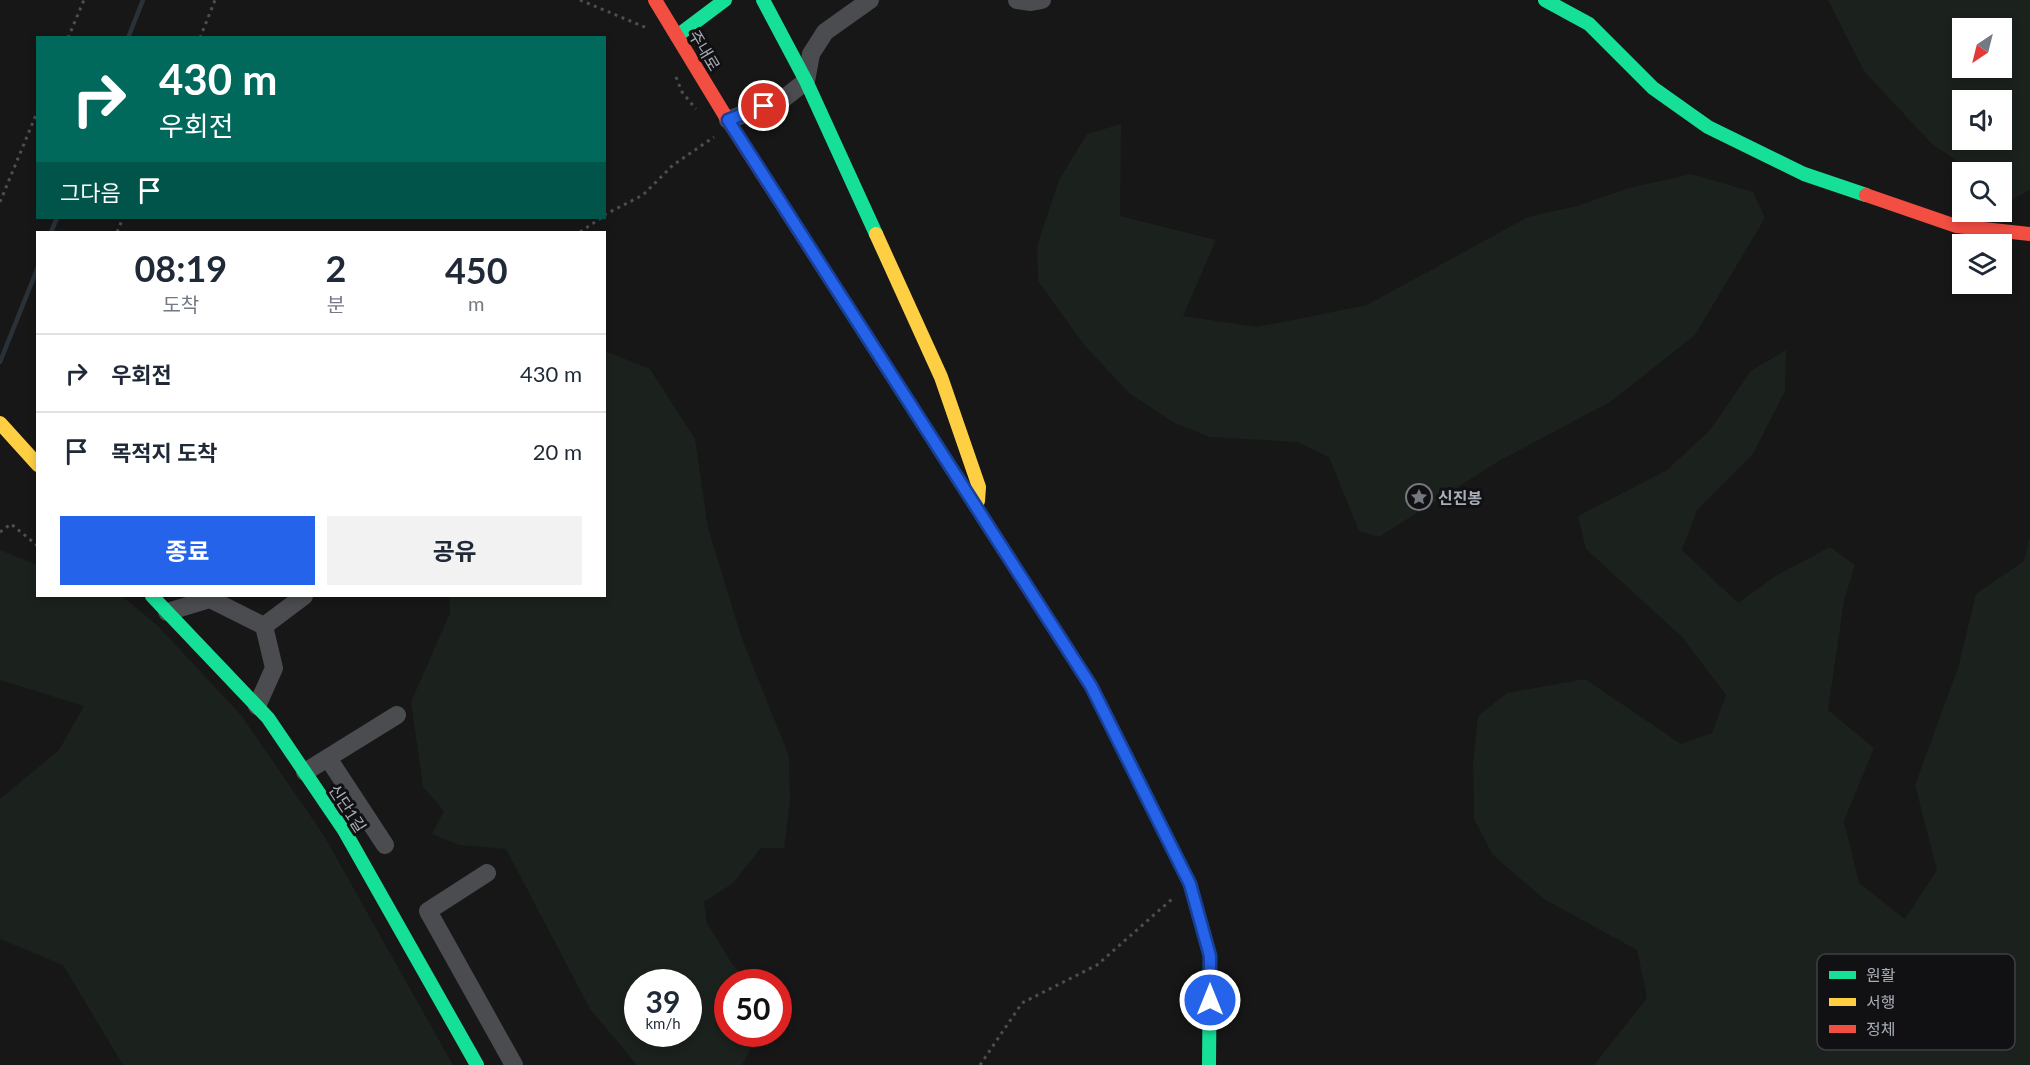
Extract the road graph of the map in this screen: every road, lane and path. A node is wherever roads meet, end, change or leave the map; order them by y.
1 (84, 0) edge
2 (215, 0) edge
3 (579, 0) edge
4 (655, 0) edge
5 (724, 0) edge
6 (763, 0) edge
7 (870, 0) edge
8 (1017, 0) edge
9 (1041, 0) edge
10 (1545, 0) edge
11 (651, 30) dead end
12 (69, 36) edge
13 (201, 36) edge
14 (676, 36) junction
15 (674, 71) dead end
16 (806, 81) junction
17 (704, 114) dead end
18 (36, 115) edge
19 (730, 124) junction
20 (0, 202) edge
21 (606, 214) edge
22 (598, 219) edge
23 (580, 231) edge
24 (2030, 234) edge
25 (0, 423) edge
26 (36, 463) edge
27 (978, 510) junction
28 (0, 532) edge
29 (36, 544) edge
30 (154, 597) edge
31 (303, 597) edge
32 (167, 612) junction
33 (264, 626) junction
34 (257, 706) junction
35 (397, 715) dead end
36 (328, 758) junction
37 (305, 772) junction
38 (385, 845) dead end
39 (487, 873) dead end
40 (1190, 884) junction
41 (458, 965) junction
42 (429, 981) junction
43 (477, 1065) edge
44 (514, 1065) edge
45 (980, 1065) edge
46 (1209, 1065) edge

1 - 12 path
2 - 13 path
3 - 11 path
4 - 14 street, 주내로
5 - 14 street
6 - 16 street
7 - 16 street
8 - 9 street
10 - 24 street
14 - 19 street, 주내로
15 - 17 path
16 - 19 street
16 - 27 street
18 - 20 path
19 - 21 path
19 - 27 street, 주내로
22 - 23 path
25 - 26 street
27 - 40 street, 주내로
28 - 29 path
30 - 32 street, 신단1길
31 - 33 street
32 - 33 street
32 - 34 street, 신단1길
33 - 34 street
34 - 37 street, 신단1길
35 - 36 street
36 - 37 street
36 - 38 street
37 - 42 street, 신단1길
39 - 41 street
40 - 45 path
40 - 46 street, 주내로
41 - 42 street
41 - 44 street
42 - 43 street, 신단1길

